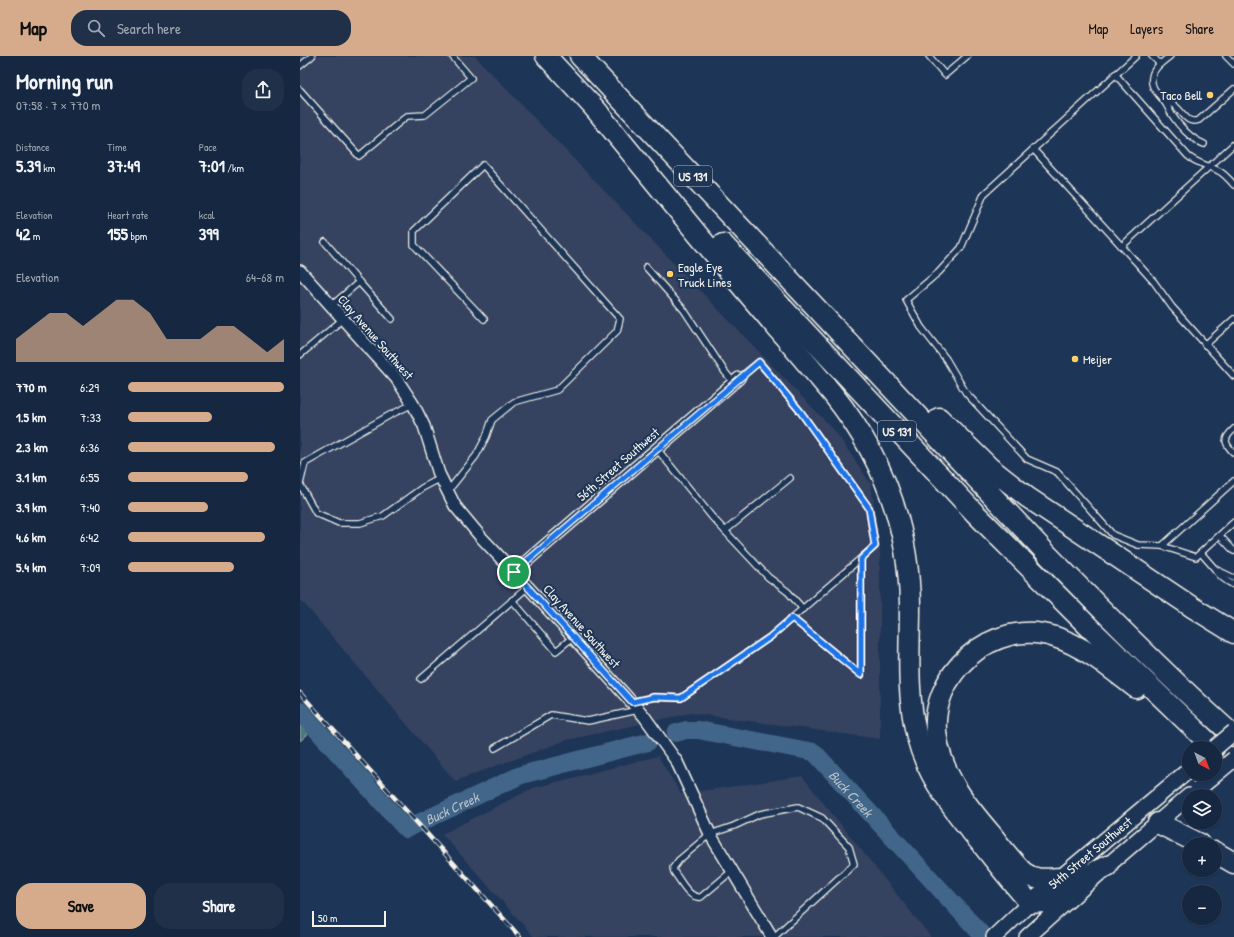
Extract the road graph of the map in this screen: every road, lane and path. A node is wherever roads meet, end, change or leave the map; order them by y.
1 (312, 56) edge
2 (452, 56) edge
3 (546, 56) edge
4 (580, 56) edge
5 (929, 56) edge
6 (968, 56) edge
7 (1136, 56) edge
8 (1152, 56) edge
9 (1170, 56) edge
10 (1226, 56) edge
11 (1160, 64) junction
12 (1234, 64) edge
13 (300, 66) edge
14 (1115, 74) junction
15 (1234, 89) edge
16 (300, 90) edge
17 (1165, 102) junction
18 (591, 104) junction
19 (1204, 144) dead end
20 (1234, 144) edge
21 (1032, 149) junction
22 (1209, 166) junction
23 (1234, 184) edge
24 (325, 242) dead end
25 (1122, 246) junction
26 (646, 267) dead end
27 (300, 272) edge
28 (359, 282) junction
29 (806, 296) junction
30 (331, 306) junction
31 (344, 319) junction
32 (392, 319) dead end
33 (484, 319) dead end
34 (1234, 319) edge
35 (1205, 345) junction
36 (300, 355) edge
37 (1234, 376) edge
38 (737, 381) junction
39 (413, 404) junction
40 (1234, 429) edge
41 (657, 449) junction
42 (1234, 453) edge
43 (441, 478) junction
44 (790, 478) dead end
45 (1234, 481) edge
46 (300, 484) edge
47 (448, 491) junction
48 (1234, 522) edge
49 (725, 531) junction
50 (1220, 536) junction
51 (1162, 546) junction
52 (1234, 551) edge
53 (1201, 553) junction
54 (861, 559) junction
55 (1215, 569) junction
56 (514, 572) junction
57 (1234, 578) edge
58 (1234, 585) edge
59 (528, 587) junction
60 (512, 600) junction
61 (803, 609) junction
62 (792, 618) junction
63 (1234, 633) edge
64 (573, 637) junction
65 (421, 679) dead end
66 (635, 706) junction
67 (1200, 706) junction
68 (1234, 732) edge
69 (1234, 736) edge
70 (1204, 741) edge
71 (1207, 741) edge
72 (495, 748) dead end
73 (1222, 750) edge
74 (1182, 776) edge
75 (1182, 803) edge
76 (1158, 823) junction
77 (710, 834) junction
78 (1186, 837) edge
79 (1222, 856) edge
80 (1234, 863) edge
81 (1107, 866) junction
82 (732, 871) junction
83 (1060, 878) junction
84 (1030, 903) junction
85 (997, 934) edge
86 (773, 937) edge
87 (1026, 937) edge

1 - 13 lane
2 - 16 lane
3 - 18 highway, US 131
4 - 29 highway, US 131
5 - 6 lane
7 - 14 lane
8 - 11 lane
9 - 11 lane
10 - 12 lane
11 - 17 lane
14 - 21 lane
14 - 22 lane
15 - 17 lane
17 - 19 lane
18 - 71 highway, US 131
18 - 84 highway
20 - 22 lane
21 - 25 lane
21 - 51 lane
22 - 23 lane
22 - 25 lane
24 - 28 lane
25 - 35 lane
26 - 38 lane
27 - 30 street, Clay Avenue Southwest
28 - 30 lane
28 - 32 lane
29 - 63 highway
29 - 67 highway, US 131
30 - 31 street, Clay Avenue Southwest
31 - 36 lane
31 - 39 street, Clay Avenue Southwest
33 - 47 lane
34 - 35 lane
35 - 37 lane
38 - 41 street, 56th Street Southwest
38 - 54 lane
39 - 43 street, Clay Avenue Southwest
39 - 46 lane
40 - 42 lane
41 - 49 lane
41 - 56 street, 56th Street Southwest
43 - 46 lane
43 - 47 street, Clay Avenue Southwest
44 - 49 lane
45 - 51 lane
47 - 56 street, Clay Avenue Southwest
48 - 50 lane
49 - 61 lane
50 - 52 lane
50 - 53 lane
51 - 53 lane
53 - 55 lane
54 - 61 lane
54 - 62 lane
55 - 57 lane
55 - 58 lane
56 - 59 street, Clay Avenue Southwest
59 - 60 lane
59 - 64 street, Clay Avenue Southwest
60 - 64 lane
60 - 65 lane
61 - 62 lane
62 - 66 lane
64 - 66 street, Clay Avenue Southwest
66 - 72 lane
66 - 77 street, Clay Avenue Southwest
67 - 68 highway
67 - 69 highway, US 131
68 - 73 main road, 54th Street Southwest, bridge
70 - 83 highway
74 - 83 main road, 54th Street Southwest
75 - 76 main road, 54th Street Southwest
76 - 78 highway
76 - 81 main road, 54th Street Southwest
77 - 82 street, Clay Avenue Southwest
77 - 82 lane
77 - 86 lane
79 - 80 highway
81 - 84 highway
81 - 87 main road, 54th Street Southwest
82 - 86 street, Clay Avenue Southwest
83 - 84 main road, 54th Street Southwest
84 - 85 main road, 54th Street Southwest

